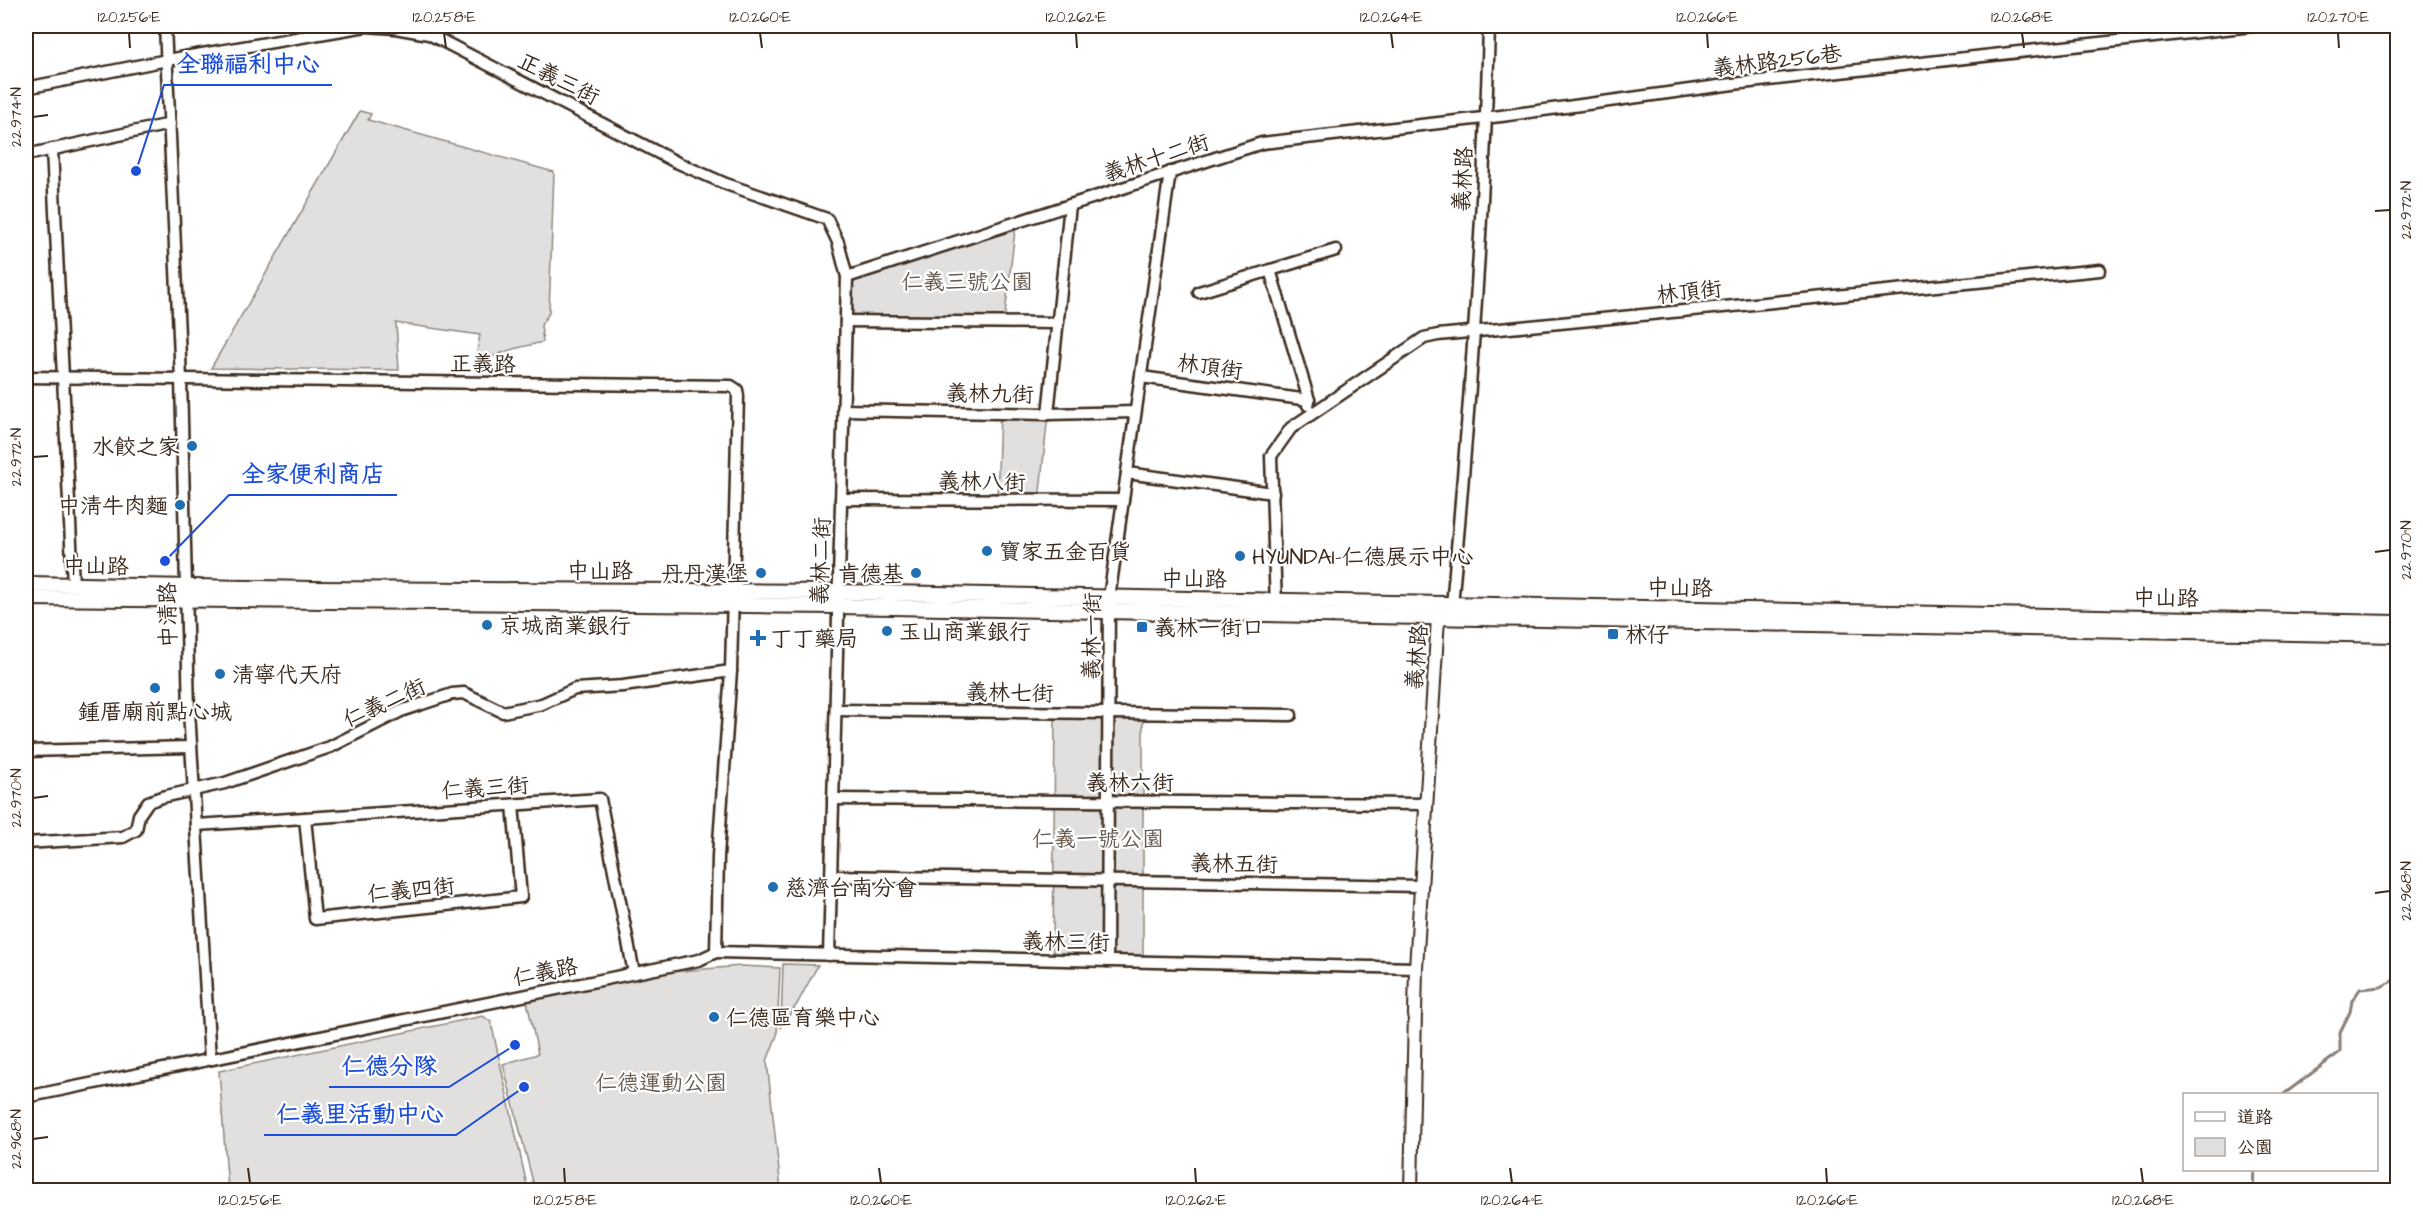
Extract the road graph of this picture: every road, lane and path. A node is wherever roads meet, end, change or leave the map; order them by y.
1 (165, 26) edge
2 (1489, 26) edge
3 (2252, 26) edge
4 (167, 60) junction
5 (26, 88) edge
6 (1487, 116) junction
7 (170, 124) junction
8 (52, 149) junction
9 (26, 155) edge
10 (1170, 172) junction
11 (1070, 205) junction
12 (1336, 250) dead end
13 (1270, 270) junction
14 (2100, 270) dead end
15 (847, 277) junction
16 (1199, 292) dead end
17 (846, 321) junction
18 (1058, 323) junction
19 (1474, 331) junction
20 (26, 377) edge
21 (62, 377) junction
22 (1140, 377) junction
23 (181, 379) junction
24 (1309, 400) junction
25 (843, 410) junction
26 (1136, 412) junction
27 (1048, 414) junction
28 (1306, 418) junction
29 (1127, 473) junction
30 (1273, 493) junction
31 (841, 500) junction
32 (1123, 500) junction
33 (26, 584) edge
34 (73, 585) junction
35 (187, 594) junction
36 (26, 598) edge
37 (733, 598) junction
38 (838, 599) junction
39 (1109, 605) junction
40 (1452, 606) junction
41 (1276, 607) junction
42 (1438, 618) junction
43 (2397, 623) edge
44 (2397, 634) edge
45 (731, 671) junction
46 (836, 710) junction
47 (1109, 713) junction
48 (1291, 715) dead end
49 (191, 747) junction
50 (26, 751) edge
51 (194, 789) junction
52 (833, 800) junction
53 (1109, 801) junction
54 (1426, 804) junction
55 (513, 805) junction
56 (305, 818) junction
57 (196, 825) junction
58 (26, 843) edge
59 (831, 876) junction
60 (1108, 880) junction
61 (1420, 886) junction
62 (716, 952) junction
63 (830, 955) junction
64 (1107, 961) junction
65 (1416, 969) junction
66 (634, 973) junction
67 (210, 1059) junction
68 (26, 1097) edge
69 (1411, 1191) edge

1 - 4 street, 中清路
2 - 6 street, 義林路
3 - 6 street, 義林路256巷
4 - 5 street, 正義三街
4 - 7 street, 中清路
4 - 15 street, 正義三街
6 - 10 street, 義林十二街
6 - 19 street, 義林路
7 - 8 street
7 - 23 street, 中清路
8 - 9 street
8 - 21 street
10 - 11 street, 義林十二街
10 - 22 street, 義林一街
11 - 15 street, 義林十二街
11 - 18 street
12 - 13 street
13 - 16 street
13 - 24 street
14 - 19 street, 林頂街
15 - 17 street, 義林二街
17 - 18 street
17 - 25 street, 義林二街
18 - 27 street
19 - 28 street, 林頂街
19 - 40 street, 義林路
20 - 21 street, 正義路
21 - 23 street, 正義路
21 - 34 street
22 - 24 street, 林頂街
22 - 26 street, 義林一街
23 - 35 street, 中清路
23 - 37 street, 正義路
24 - 28 street
25 - 27 street, 義林九街
25 - 31 street, 義林二街
26 - 27 street, 義林九街
26 - 29 street, 義林一街
28 - 30 street, 林頂街
29 - 30 street
29 - 32 street, 義林一街
30 - 41 street, 林頂街
31 - 32 street, 義林八街
31 - 38 street, 義林二街
32 - 39 street, 義林一街
33 - 34 main road, 中山路
34 - 35 main road, 中山路
35 - 36 main road, 中山路
35 - 37 main road, 中山路
35 - 49 street, 中清路
37 - 38 main road, 中山路
37 - 45 street
38 - 39 main road, 中山路
38 - 46 street, 義林二街
39 - 41 main road, 中山路
39 - 47 street, 義林一街
40 - 41 main road, 中山路
40 - 42 street, 義林路
40 - 43 main road, 中山路
41 - 42 main road, 中山路
42 - 44 main road, 中山路
42 - 54 street, 義林路
45 - 51 street, 仁義二街
45 - 62 street
46 - 47 street, 義林七街
46 - 52 street, 義林二街
47 - 48 street, 義林七街
47 - 53 street, 義林一街
49 - 50 street
49 - 51 street, 中清路
51 - 57 street, 中清路
51 - 58 street
52 - 53 street, 義林六街
52 - 59 street, 義林二街
53 - 54 street, 義林六街
53 - 60 street, 義林一街
54 - 61 street, 義林路
55 - 56 street, 仁義三街
55 - 56 street, 仁義四街
55 - 66 street, 仁義三街
56 - 57 street, 仁義三街
57 - 67 street, 中清路
59 - 60 street, 義林五街
59 - 63 street, 義林二街
60 - 61 street, 義林五街
60 - 64 street, 義林一街
61 - 65 street, 義林路
62 - 63 street, 義林三街
62 - 66 street, 仁義路
63 - 64 street, 義林三街
64 - 65 street, 義林三街
65 - 69 street, 義林路
66 - 67 street, 仁義路
67 - 68 street, 仁義路

